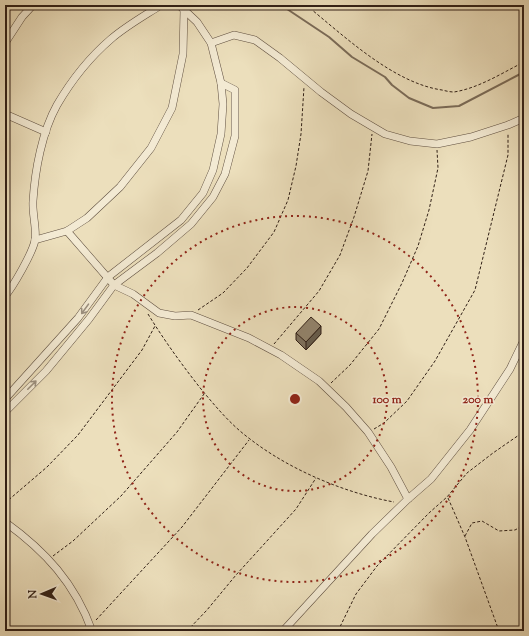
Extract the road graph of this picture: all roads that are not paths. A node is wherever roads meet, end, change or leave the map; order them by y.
1 (33, 5) edge
2 (161, 5) edge
3 (181, 7) edge
4 (5, 43) edge
5 (211, 43) junction
6 (221, 83) junction
7 (5, 114) edge
8 (524, 118) edge
9 (46, 132) junction
10 (67, 231) junction
11 (35, 240) junction
12 (108, 277) junction
13 (114, 285) junction
14 (5, 296) edge
15 (524, 340) edge
16 (5, 399) edge
17 (5, 412) edge
18 (405, 501) junction
19 (5, 522) edge
20 (5, 628) edge
21 (91, 629) edge
22 (7, 631) edge
23 (283, 631) edge

1 - 4 street
2 - 9 street
3 - 5 street
3 - 10 street
5 - 6 street
5 - 8 street
6 - 12 street
6 - 13 street
7 - 9 street
9 - 11 street
10 - 11 street
10 - 12 street
11 - 14 street
12 - 13 street
12 -> 16 street
17 -> 13 street
13 - 18 street
15 - 18 street
18 - 23 street
19 - 21 street
20 - 22 street

